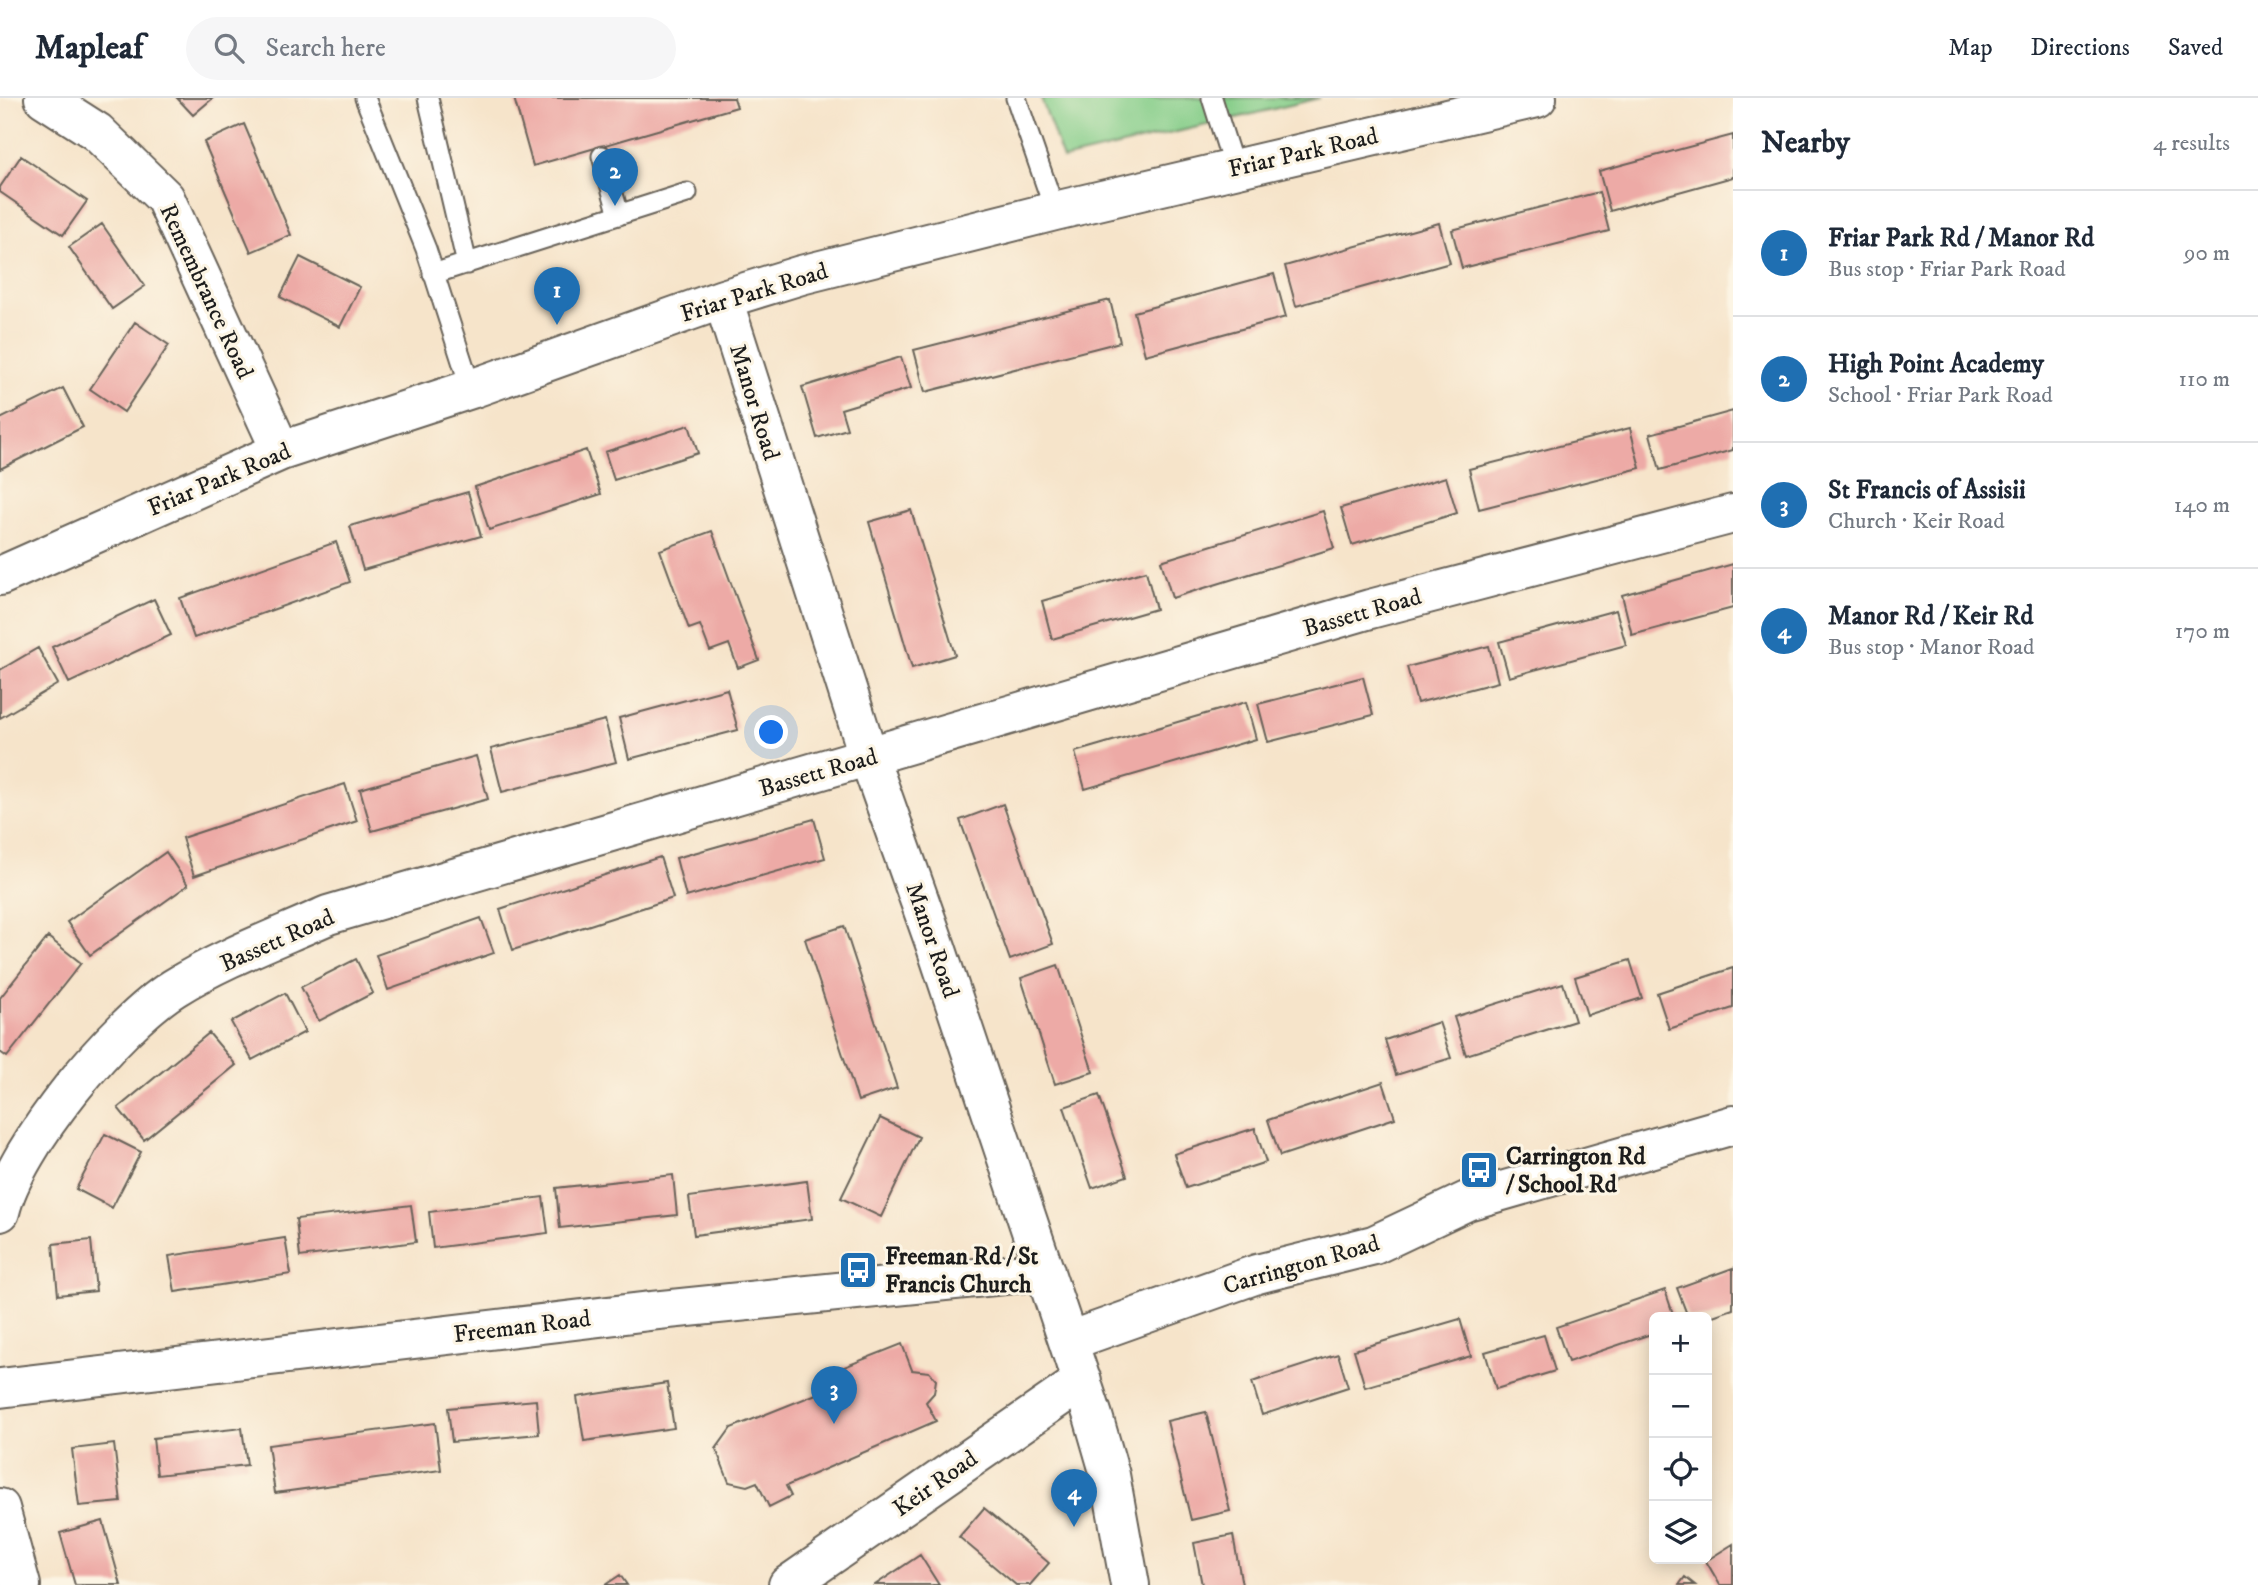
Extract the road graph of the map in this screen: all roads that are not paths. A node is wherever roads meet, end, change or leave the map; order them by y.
1 (44, 98) edge
2 (365, 98) edge
3 (428, 98) edge
4 (1016, 98) edge
5 (1212, 98) edge
6 (1537, 98) edge
7 (1435, 109) edge
8 (602, 156) dead end
9 (1234, 168) junction
10 (687, 193) dead end
11 (1055, 211) junction
12 (619, 215) junction
13 (467, 264) junction
14 (433, 274) junction
15 (723, 299) junction
16 (471, 389) junction
17 (281, 451) junction
18 (1733, 514) edge
19 (0, 576) edge
20 (869, 758) junction
21 (1733, 1125) edge
22 (1, 1202) edge
23 (1045, 1270) junction
24 (1069, 1341) junction
25 (1082, 1381) junction
26 (0, 1388) edge
27 (0, 1508) edge
28 (0, 1581) edge
29 (6, 1585) edge
30 (21, 1585) edge
31 (788, 1585) edge
32 (1130, 1585) edge

1 - 17 street, Remembrance Road
2 - 14 lane
3 - 13 lane
4 - 11 lane
5 - 9 lane
6 - 7 street, Friar Park Road
7 - 9 street, Friar Park Road
8 - 12 lane
9 - 11 street, Friar Park Road
10 - 12 lane
11 - 15 street, Friar Park Road
12 - 13 lane
13 - 14 lane
14 - 16 lane
15 - 16 street, Friar Park Road
15 - 20 street, Manor Road
16 - 17 street, Friar Park Road
17 - 19 street, Friar Park Road
18 - 20 street, Bassett Road
20 - 22 street, Bassett Road
20 - 23 street, Manor Road
21 - 24 street, Carrington Road
23 - 24 street, Manor Road
23 - 26 street, Freeman Road
24 - 25 street, Manor Road
25 - 31 street, Keir Road
25 - 32 street, Manor Road
27 - 30 street
28 - 29 street

